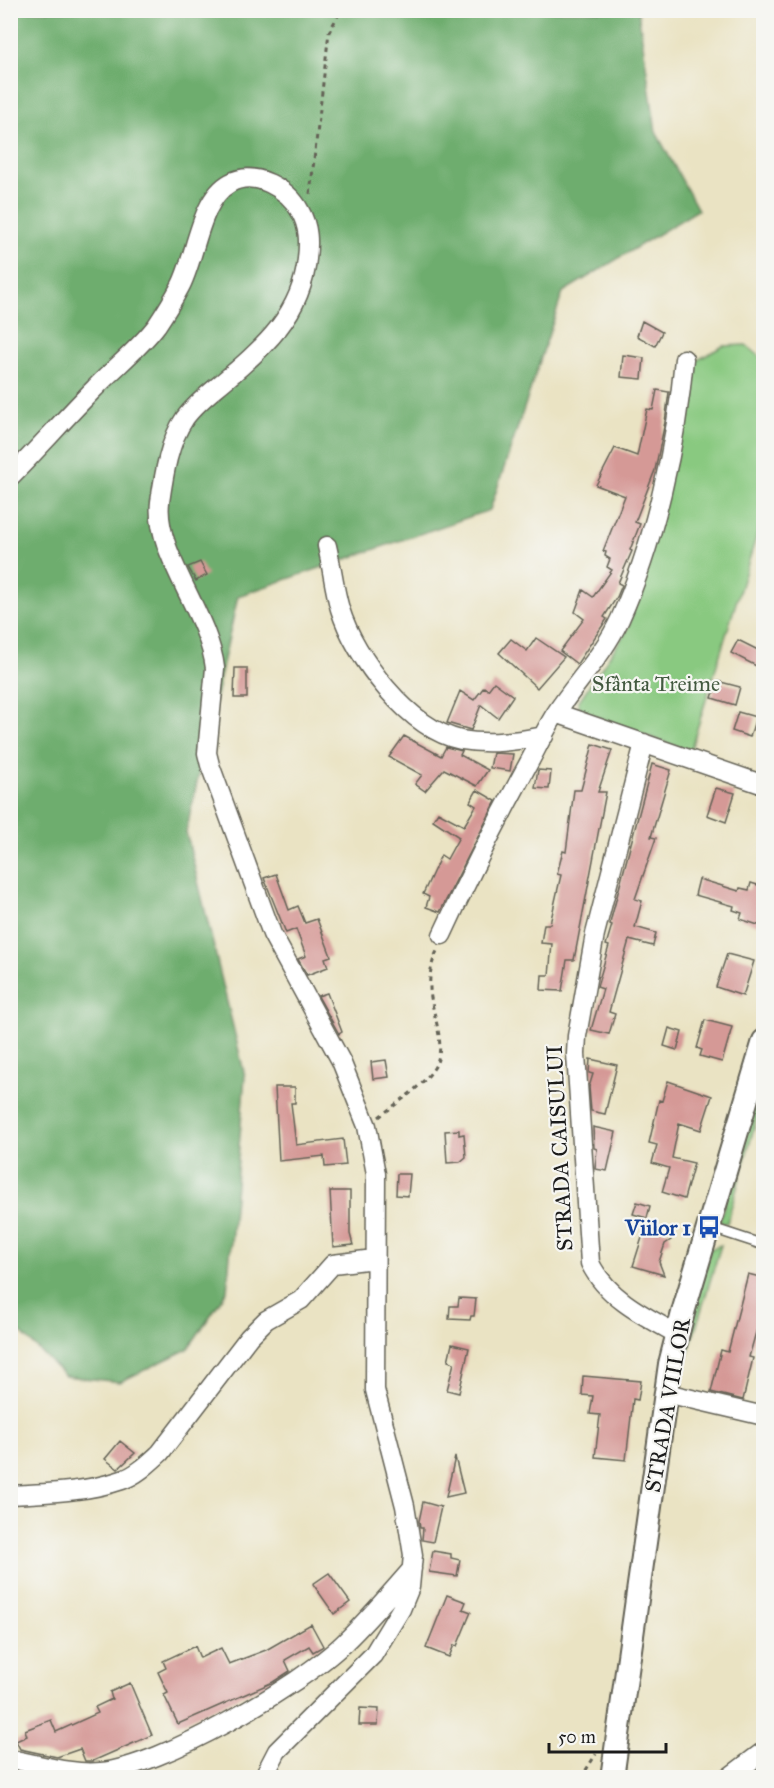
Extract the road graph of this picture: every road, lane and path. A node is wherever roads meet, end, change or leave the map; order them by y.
1 (341, 10) edge
2 (306, 223) junction
3 (684, 359) dead end
4 (10, 477) edge
5 (327, 546) dead end
6 (556, 713) junction
7 (544, 736) junction
8 (644, 743) junction
9 (764, 785) edge
10 (442, 935) joint
11 (764, 1041) edge
12 (367, 1126) junction
13 (709, 1227) junction
14 (764, 1245) edge
15 (374, 1259) junction
16 (677, 1334) junction
17 (666, 1393) junction
18 (764, 1416) edge
19 (10, 1495) edge
20 (413, 1568) junction
21 (764, 1751) edge
22 (10, 1759) edge
23 (263, 1778) edge
24 (612, 1778) edge
25 (728, 1778) edge

1 - 2 path
2 - 4 street
2 - 12 street
3 - 6 street
5 - 7 street
6 - 7 street
6 - 8 street
7 - 10 street
8 - 9 street
8 - 16 street, STRADA CAISULUI
10 - 12 path
11 - 13 street, STRADA VIILOR
12 - 15 street
13 - 14 lane
13 - 16 street, STRADA VIILOR
15 - 19 street
15 - 20 street
16 - 17 street, STRADA VIILOR
17 - 18 street
17 - 24 street, STRADA VIILOR
20 - 22 street
20 - 23 street
21 - 25 street

